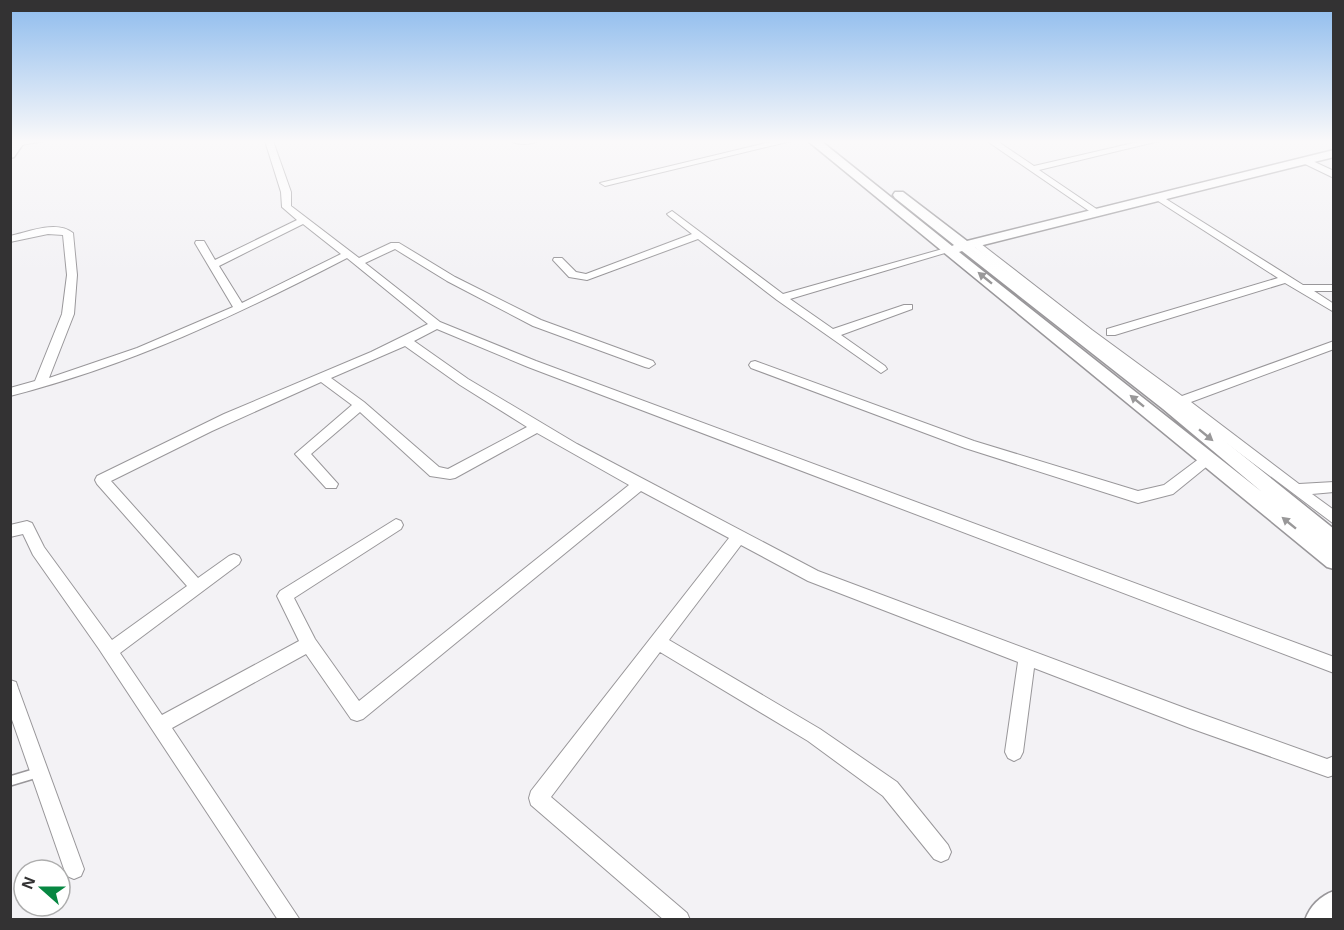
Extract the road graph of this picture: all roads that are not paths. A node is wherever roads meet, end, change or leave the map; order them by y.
1 (283, 184) edge
2 (868, 184) edge
3 (888, 184) edge
4 (1055, 184) edge
5 (1208, 184) edge
6 (1158, 197) junction
7 (1095, 212) junction
8 (672, 214) dead end
9 (304, 220) junction
10 (699, 235) junction
11 (10, 239) edge
12 (200, 243) dead end
13 (971, 244) junction
14 (950, 250) junction
15 (354, 258) junction
16 (558, 260) dead end
17 (213, 265) junction
18 (1286, 279) junction
19 (1300, 288) junction
20 (1334, 288) edge
21 (781, 298) junction
22 (908, 307) dead end
23 (240, 309) junction
24 (1334, 309) edge
25 (436, 326) junction
26 (1111, 332) dead end
27 (831, 334) junction
28 (406, 341) junction
29 (1334, 345) edge
30 (649, 364) dead end
31 (755, 365) dead end
32 (881, 369) dead end
33 (322, 377) junction
34 (40, 385) junction
35 (10, 392) edge
36 (1181, 401) junction
37 (360, 405) junction
38 (537, 427) junction
39 (1209, 459) junction
40 (331, 484) dead end
41 (639, 485) junction
42 (1334, 487) edge
43 (1298, 489) junction
44 (1334, 518) edge
45 (396, 525) dead end
46 (10, 531) edge
47 (738, 537) junction
48 (1334, 541) edge
49 (234, 560) dead end
50 (1334, 561) edge
51 (197, 587) junction
52 (658, 642) junction
53 (309, 644) junction
54 (110, 651) junction
55 (1027, 658) junction
56 (1334, 665) edge
57 (10, 688) edge
58 (159, 726) junction
59 (1014, 752) dead end
60 (1334, 765) edge
61 (40, 772) junction
62 (10, 781) edge
63 (941, 852) dead end
64 (74, 869) dead end
65 (1334, 904) edge
66 (290, 920) edge
67 (680, 920) edge
68 (1318, 920) edge

1 - 9 street
2 - 14 street
3 - 13 street
4 - 7 street
5 - 6 street
6 - 7 street
6 - 18 street
7 - 13 street
8 - 10 street
9 - 15 street
9 - 17 street
10 - 16 street
10 - 21 street
11 - 34 street
12 - 17 street
13 - 14 street
13 - 36 street
13 -> 48 street
14 - 21 street
39 -> 14 street
15 - 23 street
15 - 25 street
15 - 30 street
17 - 23 street
18 - 19 street
18 - 26 street
19 - 20 street
19 - 24 street
21 - 27 street
22 - 27 street
23 - 34 street
25 - 28 street
25 - 56 street
27 - 32 street
28 - 33 street
28 - 38 street
29 - 36 street
31 - 39 street
33 - 37 street
33 - 51 street
34 - 35 street
36 - 43 street
37 - 38 street
37 - 40 street
38 - 41 street
50 -> 39 street
41 - 47 street
41 - 53 street
42 - 43 street
43 - 44 street
45 - 53 street
46 - 54 street
47 - 52 street
47 - 55 street
49 - 51 street
51 - 54 street
52 - 63 street
52 - 67 street
53 - 58 street
54 - 58 street
55 - 59 street
55 - 60 street
57 - 61 street
58 - 66 street
61 - 62 lane
61 - 64 street
65 - 68 street

